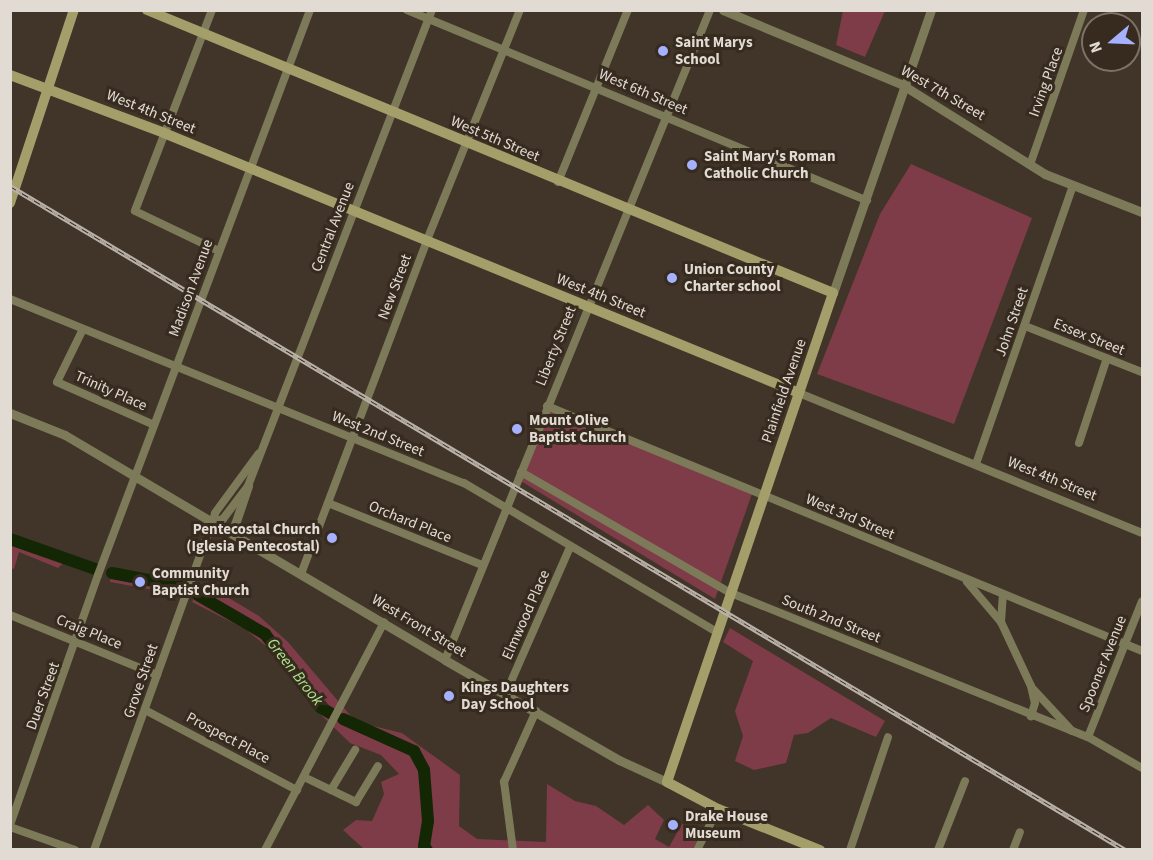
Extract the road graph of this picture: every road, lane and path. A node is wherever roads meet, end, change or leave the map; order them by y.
1 (74, 10) edge
2 (147, 10) edge
3 (212, 10) edge
4 (310, 10) edge
5 (407, 10) edge
6 (432, 10) edge
7 (520, 10) edge
8 (628, 10) edge
9 (710, 10) edge
10 (723, 10) edge
11 (931, 10) edge
12 (1084, 10) edge
13 (428, 20) junction
14 (203, 34) junction
15 (504, 51) junction
16 (286, 69) junction
17 (10, 75) edge
18 (595, 87) junction
19 (905, 87) junction
20 (49, 88) junction
21 (391, 113) junction
22 (666, 117) junction
23 (164, 133) junction
24 (468, 144) junction
25 (1031, 162) junction
26 (249, 168) junction
27 (558, 182) junction
28 (1072, 188) junction
29 (867, 201) junction
30 (10, 203) edge
31 (627, 208) junction
32 (353, 210) junction
33 (1143, 212) edge
34 (427, 240) junction
35 (219, 250) junction
36 (833, 293) junction
37 (10, 299) edge
38 (586, 307) junction
39 (1025, 326) junction
40 (83, 329) junction
41 (1107, 358) junction
42 (176, 366) junction
43 (1143, 372) edge
44 (799, 393) junction
45 (547, 406) junction
46 (277, 407) junction
47 (10, 413) edge
48 (154, 424) junction
49 (355, 438) junction
50 (1078, 443) dead end
51 (259, 453) junction
52 (976, 464) junction
53 (521, 472) junction
54 (135, 476) junction
55 (248, 486) junction
56 (764, 496) junction
57 (328, 503) junction
58 (507, 507) junction
59 (213, 522) junction
60 (1143, 532) edge
61 (232, 533) junction
62 (570, 547) junction
63 (482, 565) junction
64 (302, 574) junction
65 (98, 575) joint
66 (966, 580) junction
67 (731, 593) junction
68 (1004, 595) junction
69 (1143, 601) edge
70 (10, 615) edge
71 (1000, 621) junction
72 (384, 622) junction
73 (717, 632) junction
74 (76, 642) junction
75 (1128, 645) junction
76 (1143, 651) edge
77 (445, 660) junction
78 (157, 675) junction
79 (1031, 686) junction
80 (506, 693) junction
81 (145, 710) junction
82 (536, 711) junction
83 (1031, 716) junction
84 (1073, 732) junction
85 (888, 737) dead end
86 (1088, 737) junction
87 (355, 750) dead end
88 (378, 766) dead end
89 (1143, 768) edge
90 (304, 777) junction
91 (965, 781) dead end
92 (667, 782) junction
93 (297, 790) junction
94 (331, 790) junction
95 (718, 809) junction
96 (10, 826) edge
97 (1020, 832) dead end
98 (75, 849) edge
99 (94, 849) edge
100 (265, 849) edge
101 (513, 849) edge
102 (697, 849) edge
103 (820, 849) edge
104 (850, 849) edge
105 (938, 849) edge
106 (1013, 849) edge

1 - 20 main road
2 - 14 main road, West 5th Street
3 - 14 street
4 - 16 street, Madison Avenue
5 - 13 street, West 6th Street
6 - 13 street, Central Avenue
7 - 15 street, New Street
8 - 18 street
9 - 22 street, Liberty Street
10 - 19 street, West 7th Street
11 - 19 street, Plainfield Avenue
12 - 25 street, Irving Place
13 - 15 street, West 6th Street
13 - 21 street, Central Avenue
14 - 16 main road, West 5th Street
14 - 23 street
15 - 18 street, West 6th Street
15 - 24 street, New Street
16 - 21 main road, West 5th Street
16 - 26 street, Madison Avenue
17 - 20 main road, West 4th Street
18 - 22 street, West 6th Street
18 - 27 street
19 - 25 street, West 7th Street
19 - 29 street, Plainfield Avenue
20 - 23 main road, West 4th Street
20 - 30 main road
21 - 24 main road, West 5th Street
21 - 32 street, Central Avenue
22 - 29 street, West 6th Street
22 - 31 street, Liberty Street
23 - 26 main road, West 4th Street
23 - 35 street
24 - 27 main road, West 5th Street
24 - 34 street, New Street
25 - 28 street, West 7th Street
26 - 32 main road, West 4th Street
26 - 35 street, Madison Avenue
27 - 31 main road, West 5th Street
28 - 33 street, West 7th Street
28 - 39 street, John Street
29 - 36 street, Plainfield Avenue
31 - 36 main road, West 5th Street
31 - 38 street, Liberty Street
32 - 34 main road, West 4th Street
32 - 46 street, Central Avenue
34 - 38 main road, West 4th Street
34 - 49 street, New Street
35 - 42 street, Madison Avenue
36 - 44 main road, Plainfield Avenue
37 - 40 street, West 2nd Street
38 - 44 main road, West 4th Street
38 - 45 street, Liberty Street
39 - 41 street, Essex Street
39 - 52 street, John Street
40 - 42 street, West 2nd Street
40 - 48 street, Trinity Place
41 - 43 street, Essex Street
41 - 50 street
42 - 46 street, West 2nd Street
42 - 48 street, Madison Avenue
44 - 52 street, West 4th Street
44 - 56 main road, Plainfield Avenue
45 - 53 street, Liberty Street
45 - 56 street, West 3rd Street
46 - 49 street, West 2nd Street
46 - 51 street, Central Avenue
47 - 54 street, West Front Street
48 - 54 street, Madison Avenue
49 - 57 street, New Street
49 - 58 street, West 2nd Street
51 - 55 street, Central Avenue
51 - 59 street, Central Avenue
52 - 60 street, West 4th Street
53 - 58 street, Liberty Street
53 - 67 street, South 2nd Street
54 - 59 street, West Front Street
54 - 65 street, Madison Avenue
55 - 59 street, Central Avenue
55 - 61 street
56 - 66 street, West 3rd Street
56 - 67 main road, Plainfield Avenue
57 - 63 street, Orchard Place
57 - 64 street, New Street
58 - 62 street, West 2nd Street
58 - 63 street, Liberty Street
59 - 61 street, West Front Street
59 - 78 street, Grove Street
61 - 64 street, West Front Street
62 - 73 street, West 2nd Street
62 - 80 street, Elmwood Place
63 - 77 street, Liberty Street
64 - 72 street, West Front Street
65 - 74 street, Duer Street
66 - 68 street, West 3rd Street
66 - 71 street
67 - 73 main road, Plainfield Avenue
67 - 83 street, South 2nd Street
68 - 71 street
68 - 75 street, West 3rd Street
69 - 75 street, Spooner Avenue
70 - 74 street, Craig Place
71 - 79 street
72 - 77 street, West Front Street
72 - 90 street
73 - 92 main road, Plainfield Avenue
74 - 78 street, Craig Place
74 - 96 street, Duer Street
75 - 76 street, West 3rd Street
75 - 86 street, Spooner Avenue
77 - 80 street, West Front Street
78 - 81 street, Grove Street
79 - 83 street
79 - 84 street
80 - 82 street, West Front Street
81 - 93 street, Prospect Place
81 - 99 street, Grove Street
82 - 92 street, West Front Street
82 - 101 street
83 - 84 street, South 2nd Street
84 - 86 street, South 2nd Street
85 - 104 street
86 - 89 street, South 2nd Street
87 - 94 street
88 - 94 street
90 - 93 street
90 - 94 street
91 - 105 street
92 - 95 main road, West Front Street
93 - 100 street
95 - 102 street
95 - 103 main road, West Front Street
96 - 98 street
97 - 106 street

